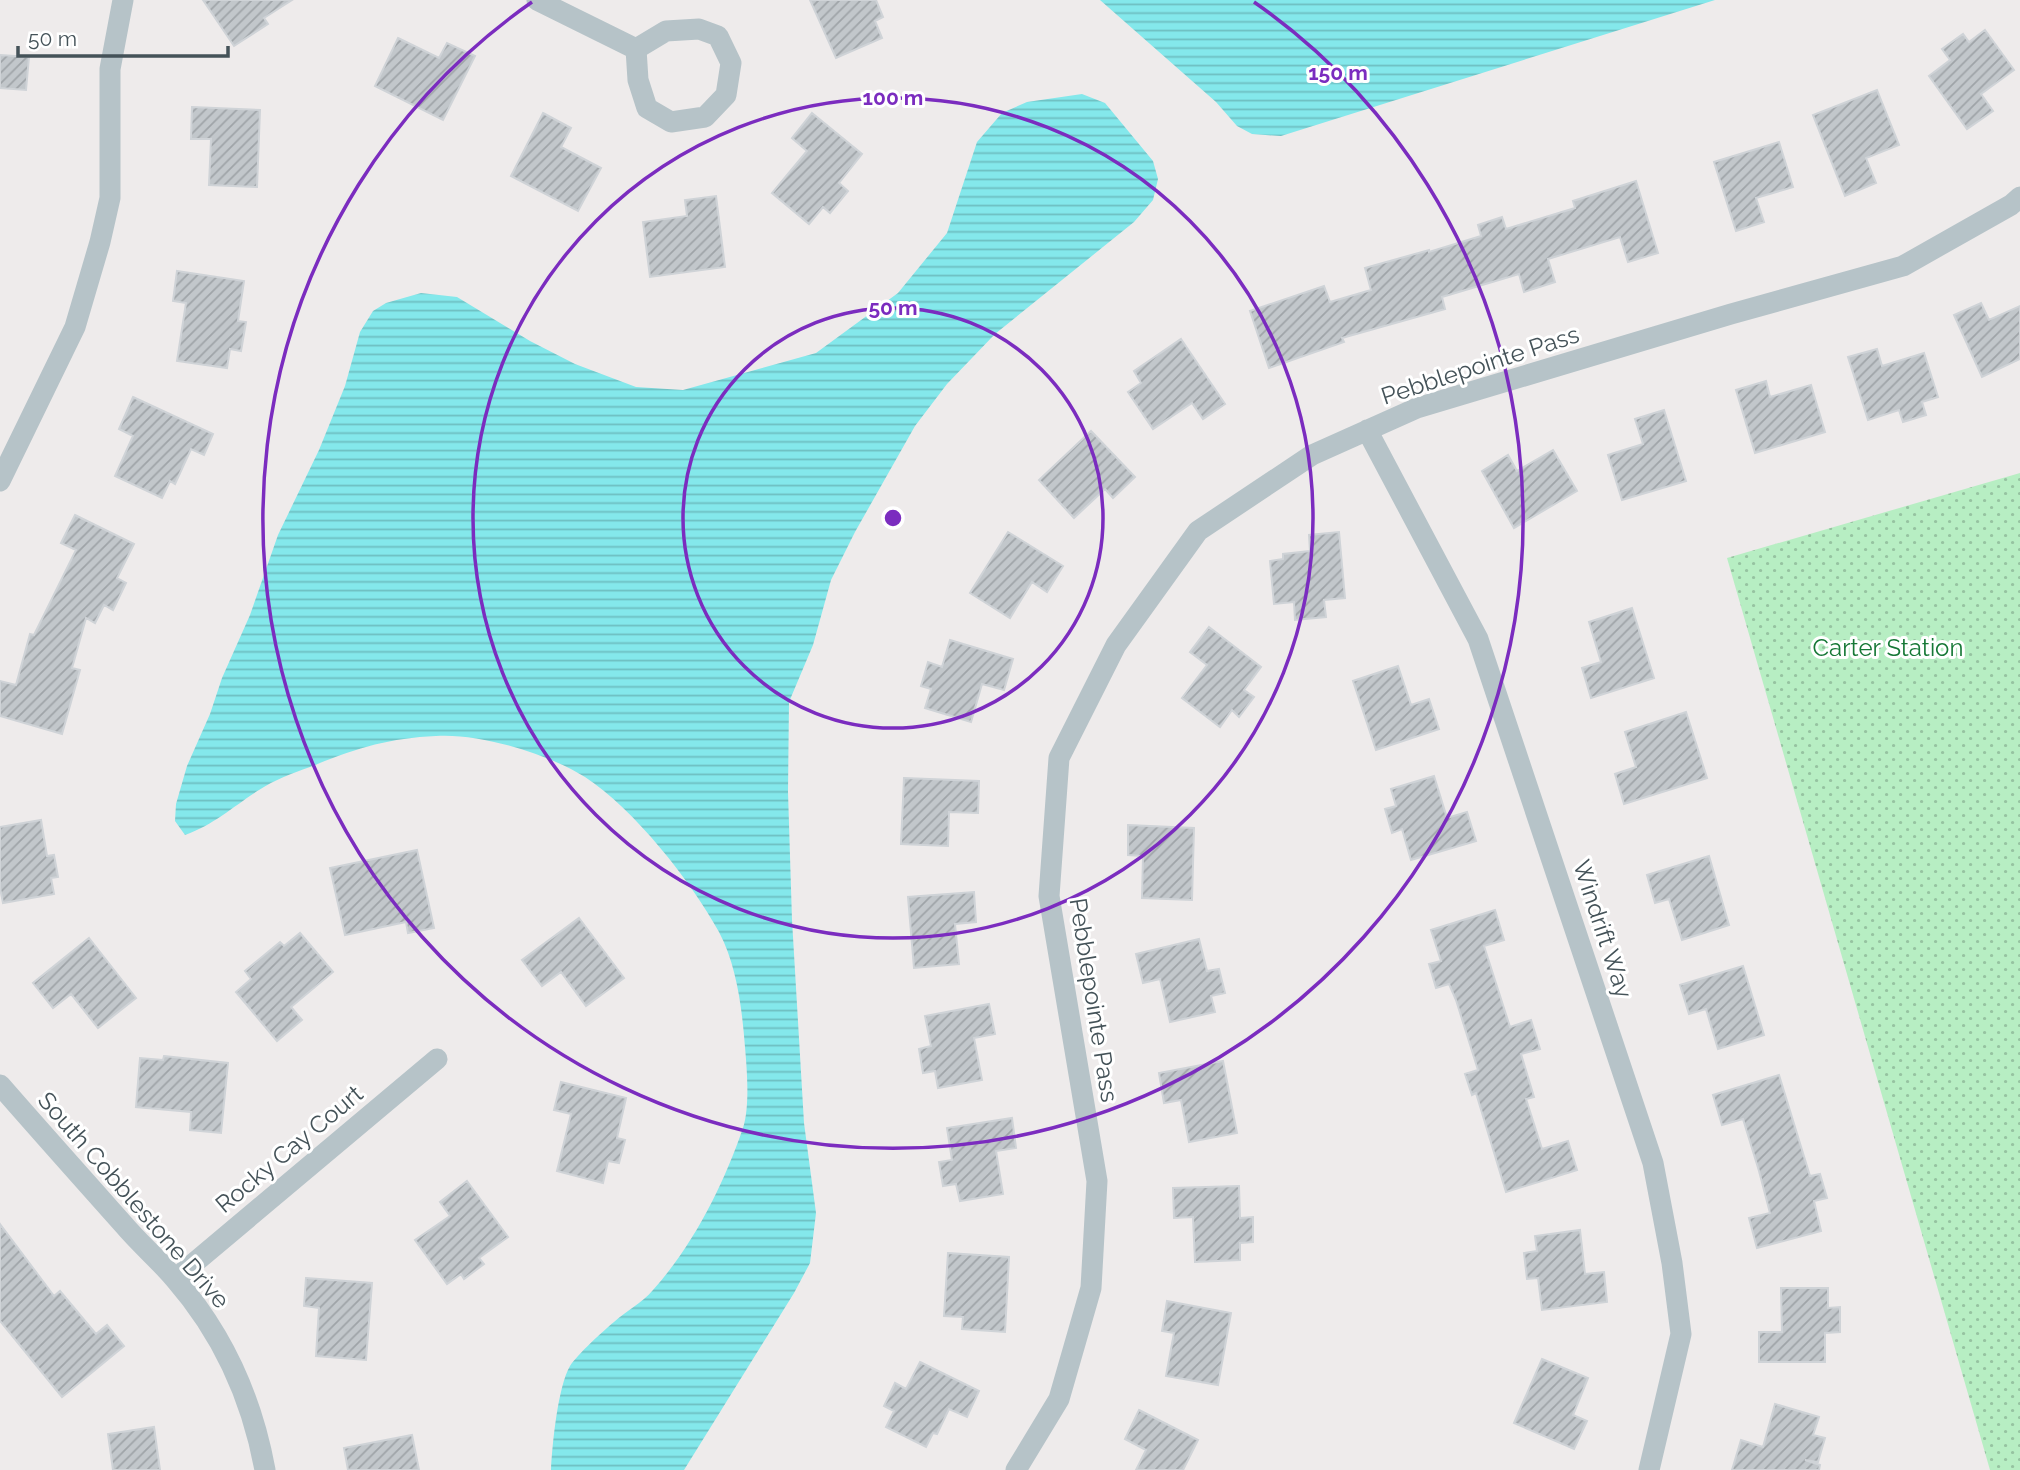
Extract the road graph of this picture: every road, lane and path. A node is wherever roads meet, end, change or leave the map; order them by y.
1 (123, 0) edge
2 (537, 0) edge
3 (636, 49) junction
4 (2020, 197) edge
5 (1367, 430) junction
6 (0, 481) edge
7 (437, 1059) dead end
8 (0, 1085) edge
9 (175, 1279) junction
10 (265, 1470) edge
11 (1016, 1470) edge
12 (1649, 1470) edge

1 - 6 street
2 - 3 street
3 - 3 street
4 - 5 street, Pebblepointe Pass
5 - 11 street, Pebblepointe Pass
5 - 12 street, Windrift Way
7 - 9 street, Rocky Cay Court
8 - 9 street, South Cobblestone Drive
9 - 10 street, South Cobblestone Drive

